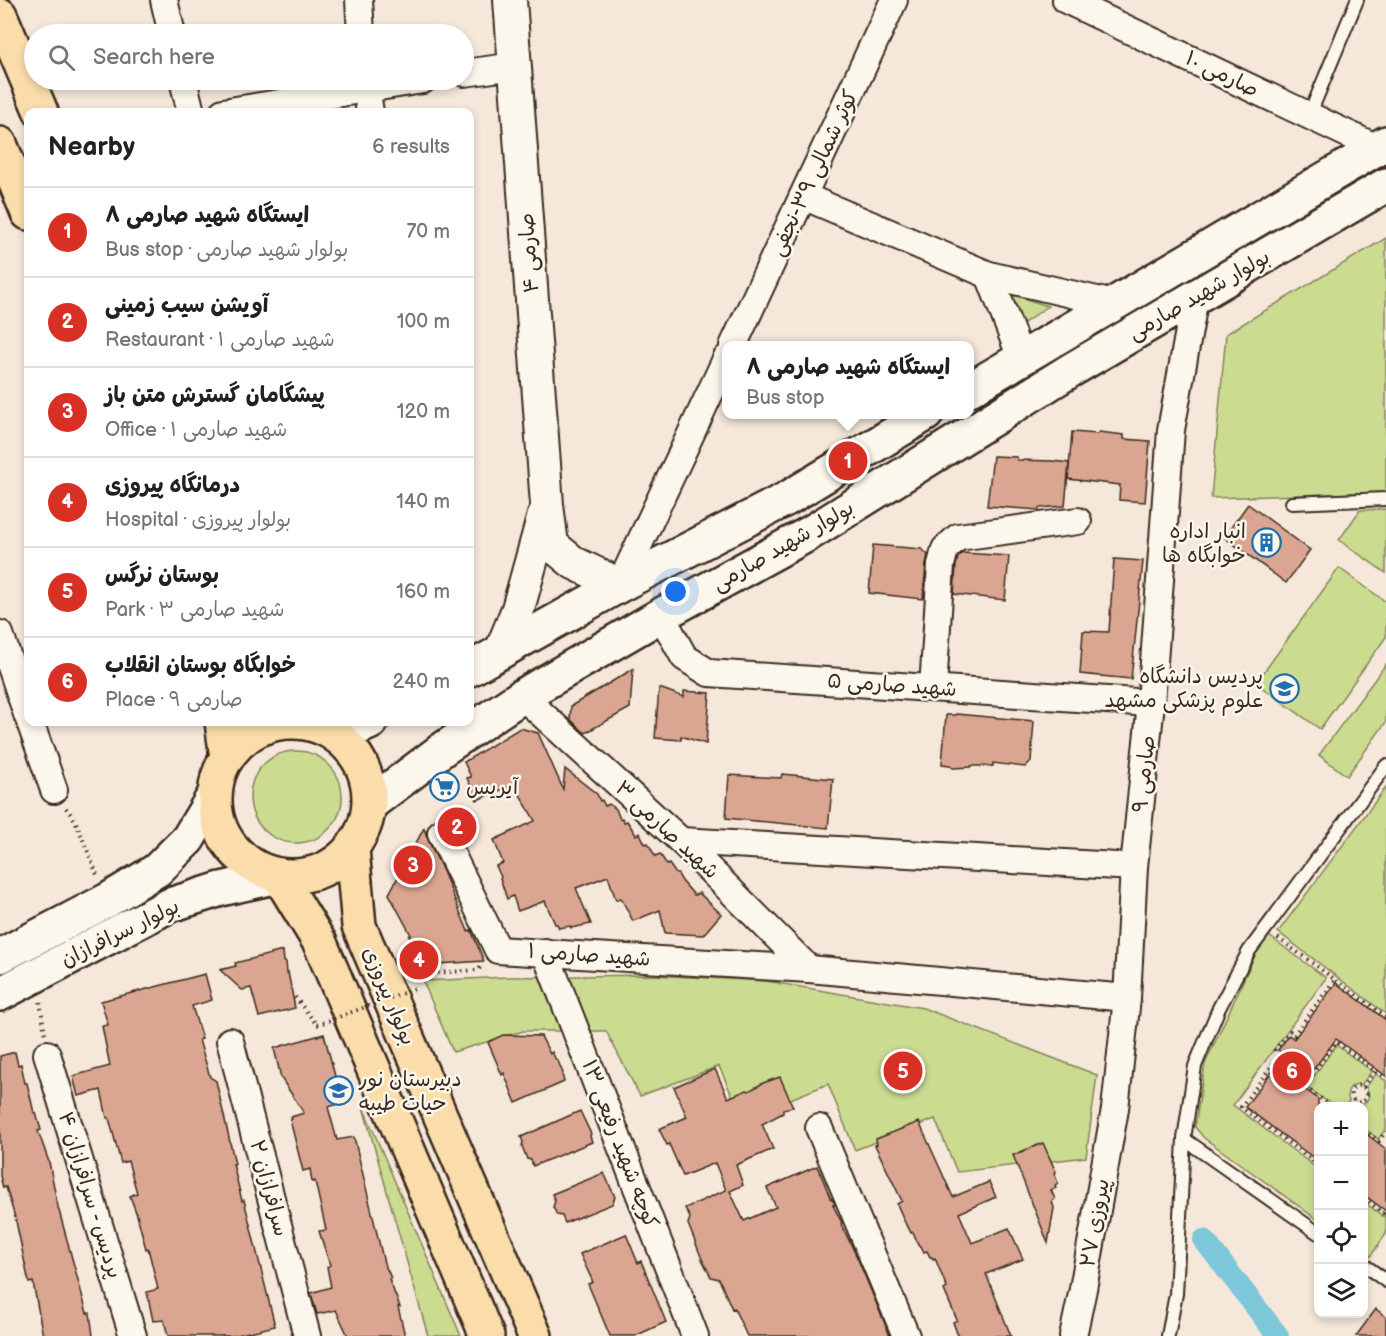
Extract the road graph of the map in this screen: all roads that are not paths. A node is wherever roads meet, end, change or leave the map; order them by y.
1 (164, 0) edge
2 (359, 0) edge
3 (510, 0) edge
4 (894, 0) edge
5 (1066, 0) edge
6 (1357, 0) edge
7 (0, 15) edge
8 (170, 24) edge
9 (361, 24) edge
10 (516, 66) junction
11 (24, 72) edge
12 (474, 72) edge
13 (32, 90) edge
14 (186, 90) edge
15 (367, 93) edge
16 (39, 108) edge
17 (190, 108) edge
18 (253, 108) edge
19 (1309, 116) junction
20 (1382, 146) edge
21 (4, 164) edge
22 (1386, 185) edge
23 (803, 196) junction
24 (24, 205) edge
25 (989, 275) junction
26 (1195, 297) junction
27 (1114, 304) junction
28 (735, 341) edge
29 (1021, 358) junction
30 (722, 368) edge
31 (974, 385) edge
32 (918, 419) edge
33 (1386, 499) edge
34 (1292, 503) dead end
35 (547, 505) junction
36 (1078, 521) dead end
37 (620, 585) junction
38 (661, 615) junction
39 (0, 634) edge
40 (501, 651) junction
41 (474, 667) edge
42 (933, 688) junction
43 (522, 696) junction
44 (1151, 703) junction
45 (24, 705) edge
46 (31, 726) edge
47 (223, 726) edge
48 (271, 726) edge
49 (319, 727) edge
50 (227, 758) junction
51 (1386, 766) edge
52 (54, 790) road end
53 (215, 794) junction
54 (370, 804) junction
55 (441, 833) dead end
56 (681, 841) junction
57 (352, 849) junction
58 (1134, 867) junction
59 (279, 876) junction
60 (545, 952) junction
61 (0, 956) edge
62 (809, 969) junction
63 (0, 994) edge
64 (1127, 998) junction
65 (230, 1041) dead end
66 (48, 1054) road end
67 (1115, 1109) joint
68 (819, 1128) dead end
69 (1184, 1139) junction
70 (1314, 1230) edge
71 (1368, 1268) edge
72 (1386, 1281) edge
73 (133, 1336) edge
74 (307, 1336) edge
75 (487, 1336) edge
76 (535, 1336) edge
77 (695, 1336) edge
78 (906, 1336) edge
79 (1073, 1336) edge
80 (1168, 1336) edge

1 - 8 street
2 - 9 street
3 - 10 street, صارمی ۴
4 - 23 street, کوثر شمالی ۳۹-نجفی
5 - 19 street, صارمی ۱۰
6 - 19 lane
7 - 11 main road
10 - 12 street
10 - 35 street, صارمی ۴
13 - 16 main road
14 - 17 street
15 - 18 street
19 - 20 street, صارمی ۱۰
20 - 27 main road, بولوار شهید صارمی
21 - 24 main road
22 - 26 main road, بولوار شهید صارمی
23 - 25 street
23 - 28 street, کوثر شمالی ۳۹-نجفی
25 - 27 street
25 - 29 street
26 - 38 main road, بولوار شهید صارمی
26 - 44 street, صارمی ۹
27 - 29 main road, بولوار شهید صارمی
29 - 31 main road, بولوار شهید صارمی
30 - 37 street
32 - 37 main road, بولوار شهید صارمی
33 - 34 lane
35 - 37 street, صارمی ۴
35 - 40 street
36 - 42 street
37 - 40 main road, بولوار شهید صارمی
38 - 42 street, شهید صارمی ۵
38 - 43 main road, بولوار شهید صارمی
39 - 45 street
40 - 41 main road, بولوار شهید صارمی
42 - 44 street, شهید صارمی ۵
43 - 54 main road, بولوار شهید صارمی
43 - 56 street, شهید صارمی ۳
44 - 58 street, صارمی ۹
46 - 52 street
47 - 50 main road
48 - 50 main road
49 - 54 main road
50 - 53 main road
51 - 69 lane
53 - 59 main road
53 - 61 main road, بولوار سرافرازان
54 - 57 main road
55 - 60 street, شهید صارمی ۱
56 - 58 street
56 - 62 street, شهید صارمی ۳
57 - 59 main road
57 - 76 main road, بولوار پیروزی
58 - 64 street, صارمی ۹
59 - 63 main road, بولوار سرافرازان
59 - 75 main road, بولوار پیروزی
60 - 62 street, شهید صارمی ۱
60 - 77 street, کوچه شهید رفیعی ۱۳
62 - 64 street, شهید صارمی ۱
64 - 67 street, صارمی ۹
65 - 74 street, سرافرازان ۲
66 - 73 street, پردیس - سرافرازان ۴
67 - 79 street, پیروزی ۲۷
68 - 78 street
69 - 70 lane
69 - 80 lane
71 - 72 lane

